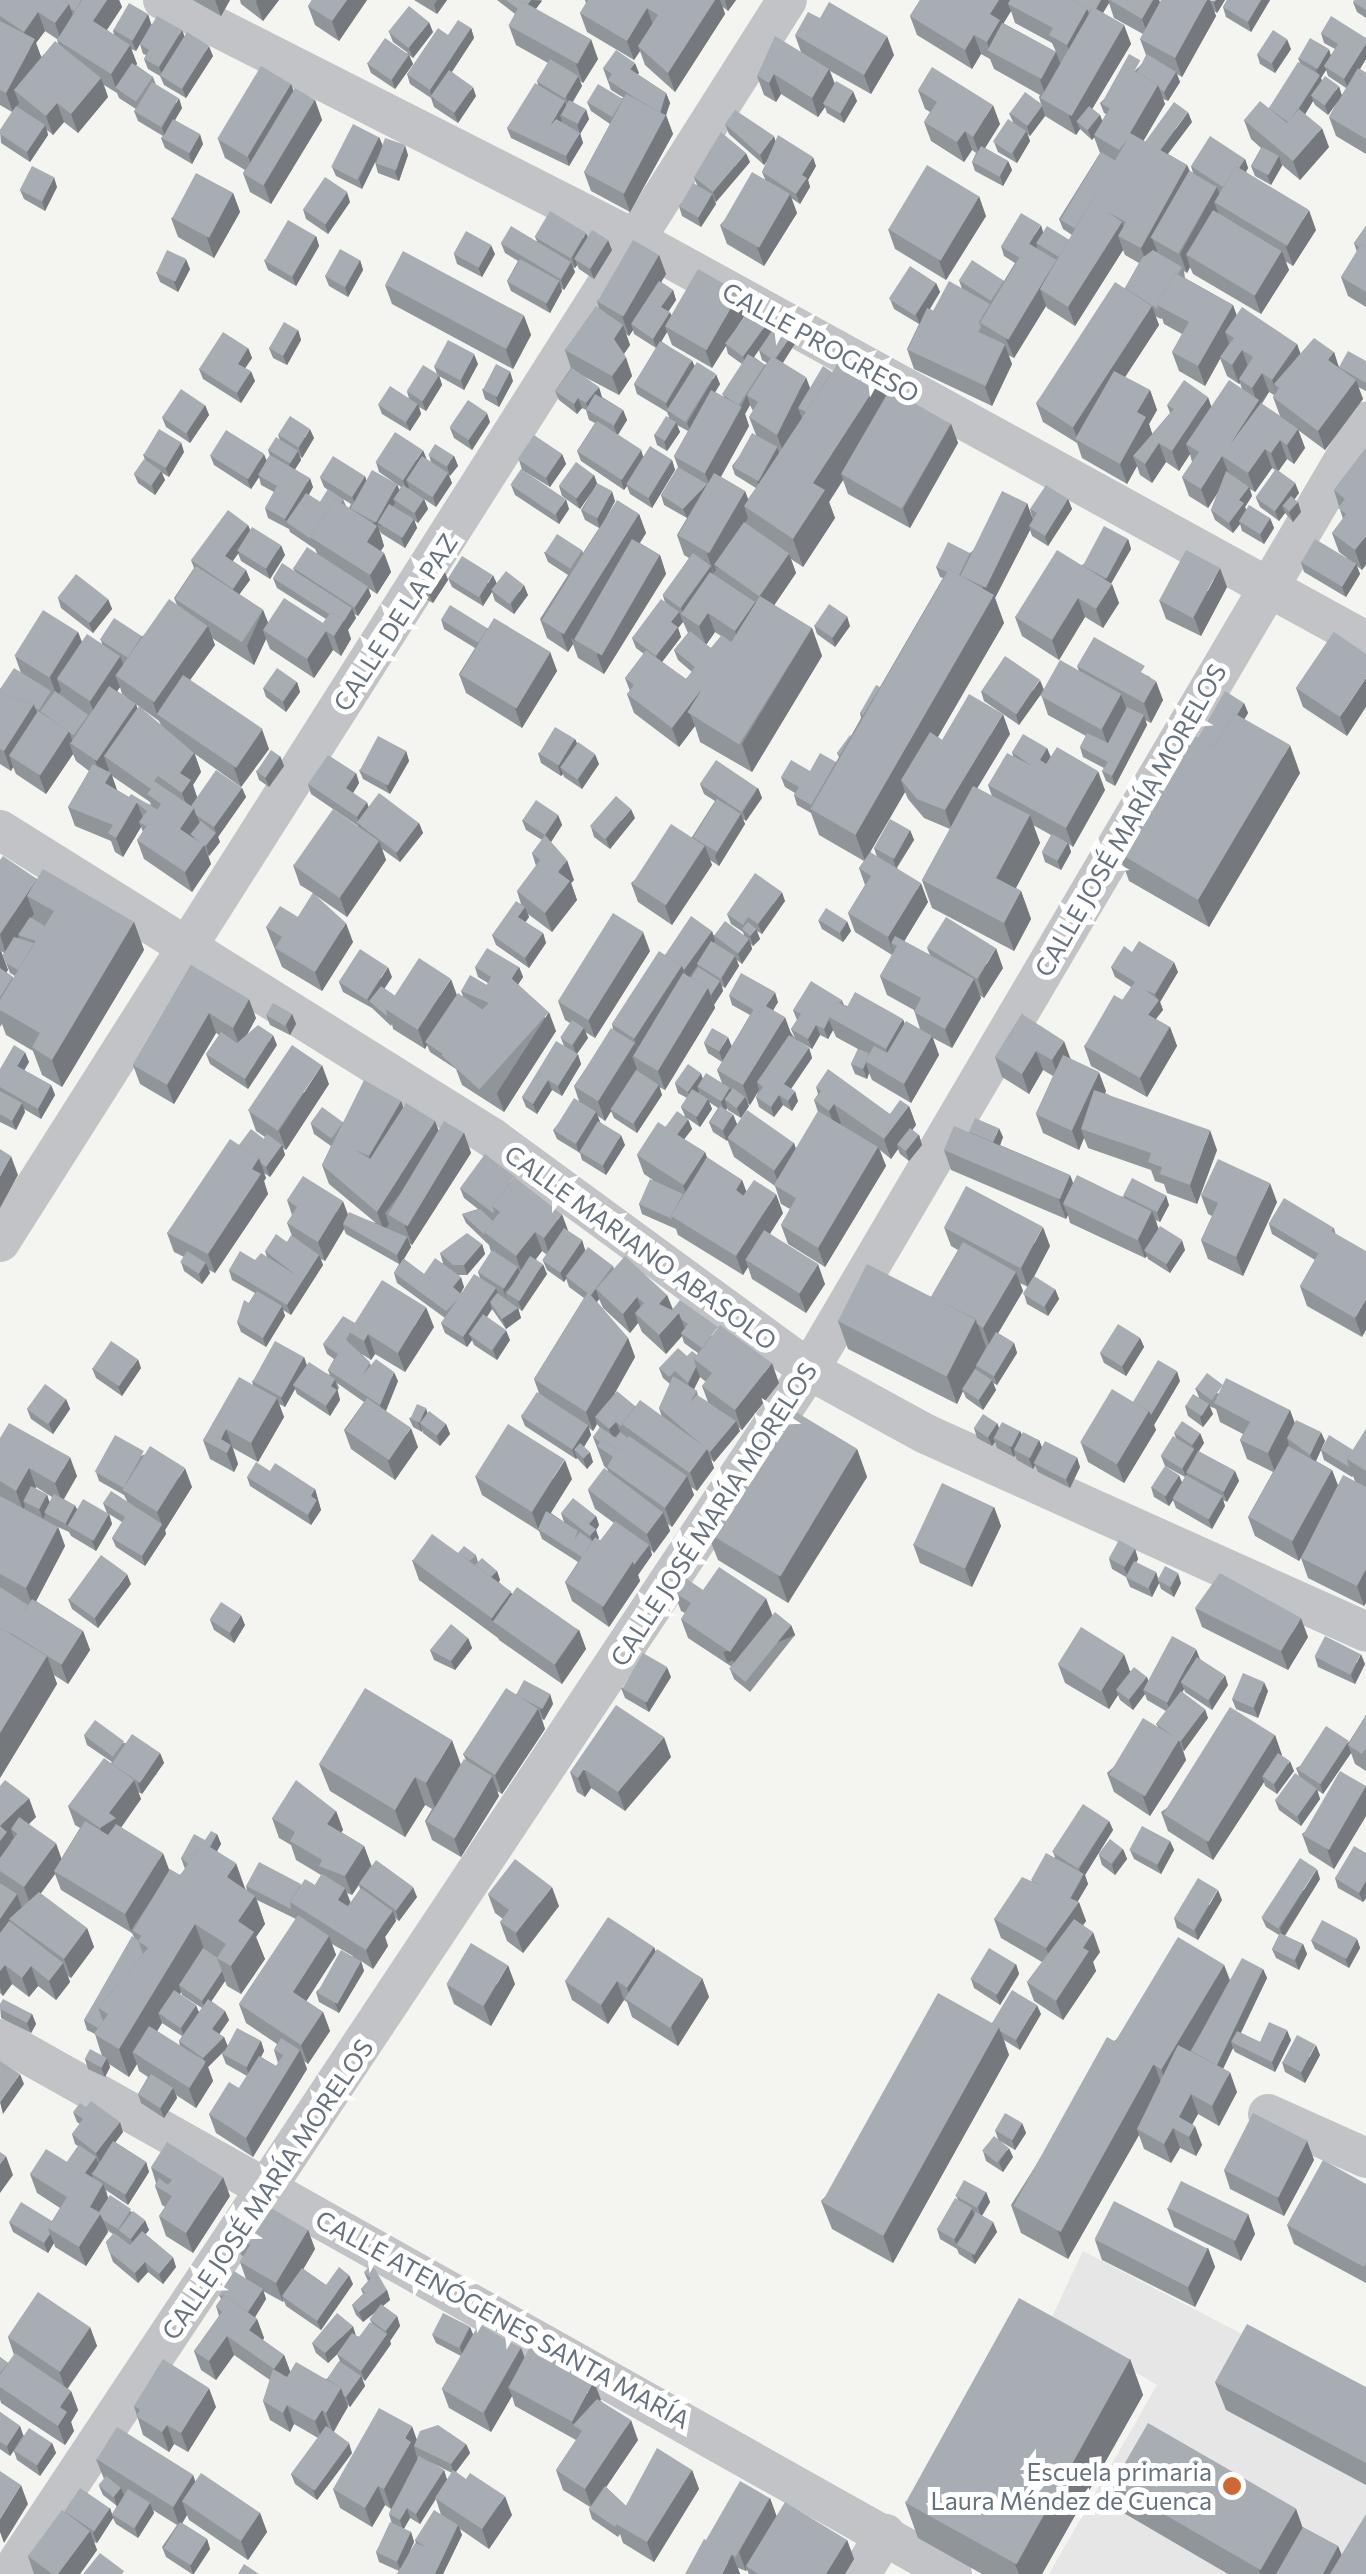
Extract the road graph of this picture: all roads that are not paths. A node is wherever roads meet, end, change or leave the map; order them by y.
1 (163, 0) edge
2 (788, 0) edge
3 (640, 242) junction
4 (1366, 422) edge
5 (1265, 588) junction
6 (1366, 641) edge
7 (0, 830) edge
8 (187, 945) junction
9 (0, 1242) edge
10 (809, 1370) junction
11 (1366, 1632) edge
12 (0, 2039) edge
13 (1268, 2114) dead end
14 (1366, 2158) edge
15 (269, 2187) junction
16 (885, 2534) junction
17 (10, 2574) edge
18 (861, 2574) edge
19 (952, 2574) edge

1 - 3 street, CALLE PROGRESO
2 - 3 street, CALLE DE LA PAZ
3 - 5 street, CALLE PROGRESO
3 - 8 street, CALLE DE LA PAZ
4 - 5 street, CALLE JOSÉ MARÍA MORELOS
5 - 6 street, CALLE PROGRESO
5 - 10 street, CALLE JOSÉ MARÍA MORELOS
7 - 8 street, CALLE MARIANO ABASOLO
8 - 9 street, CALLE DE LA PAZ
8 - 10 street, CALLE MARIANO ABASOLO
10 - 11 street, CALLE MARIANO ABASOLO
10 - 15 street, CALLE JOSÉ MARÍA MORELOS
12 - 15 street, CALLE ATENÓGENES SANTA MARÍA
13 - 14 street
15 - 16 street, CALLE ATENÓGENES SANTA MARÍA
15 - 17 street, CALLE JOSÉ MARÍA MORELOS
16 - 18 street
16 - 19 street, CALLE ATENÓGENES SANTA MARÍA

